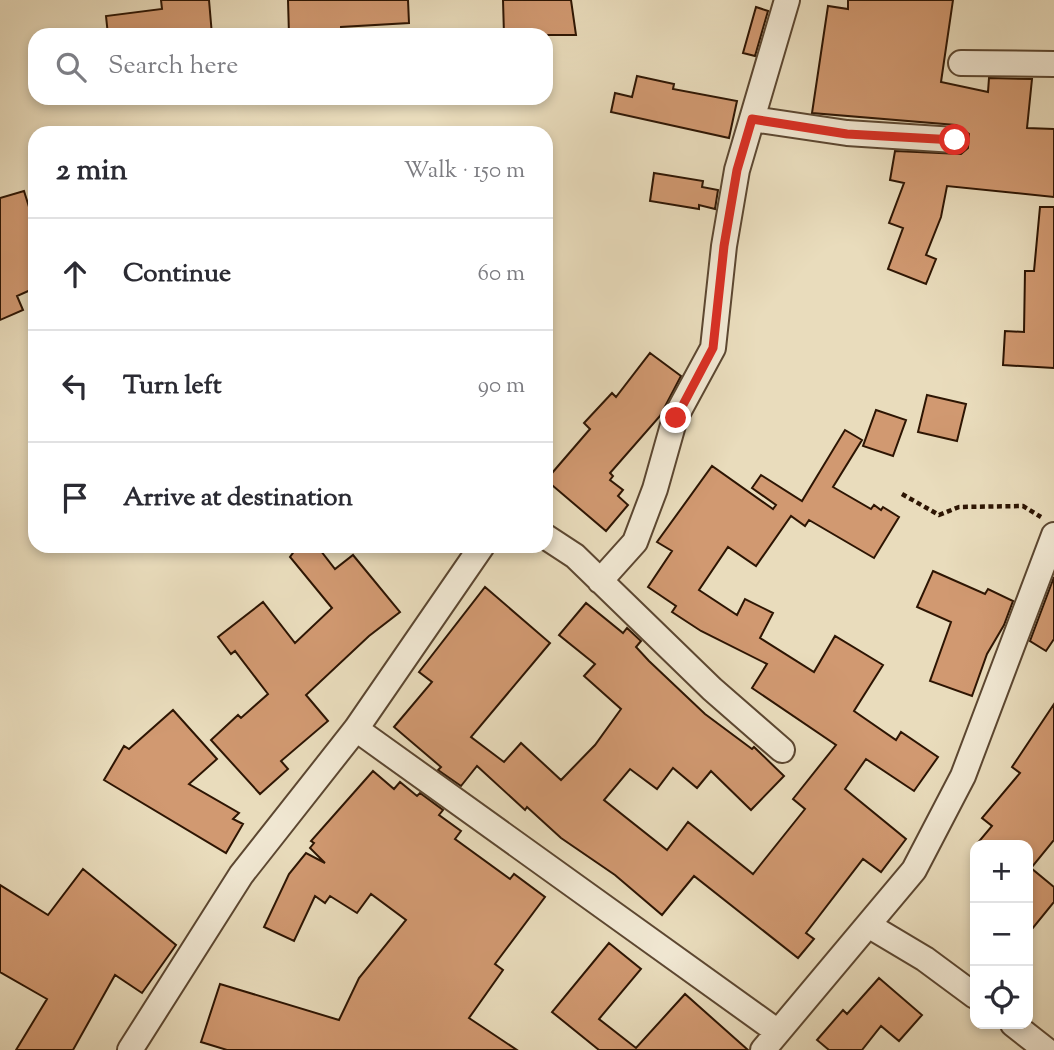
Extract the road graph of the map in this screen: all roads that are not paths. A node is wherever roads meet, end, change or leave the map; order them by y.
1 (787, 0) edge
2 (961, 63) dead end
3 (1054, 64) edge
4 (752, 119) junction
5 (955, 140) dead end
6 (1053, 529) edge
7 (553, 542) edge
8 (477, 553) edge
9 (600, 581) junction
10 (356, 729) junction
11 (782, 750) dead end
12 (868, 925) junction
13 (970, 992) edge
14 (1019, 1029) edge
15 (771, 1041) edge
16 (130, 1050) edge
17 (1046, 1050) edge

1 - 4 street
2 - 3 street
4 - 5 street
4 - 9 street
6 - 12 street
7 - 9 street
8 - 10 street
9 - 11 street
10 - 15 street
10 - 16 street
12 - 13 street
12 - 15 street
14 - 17 street

